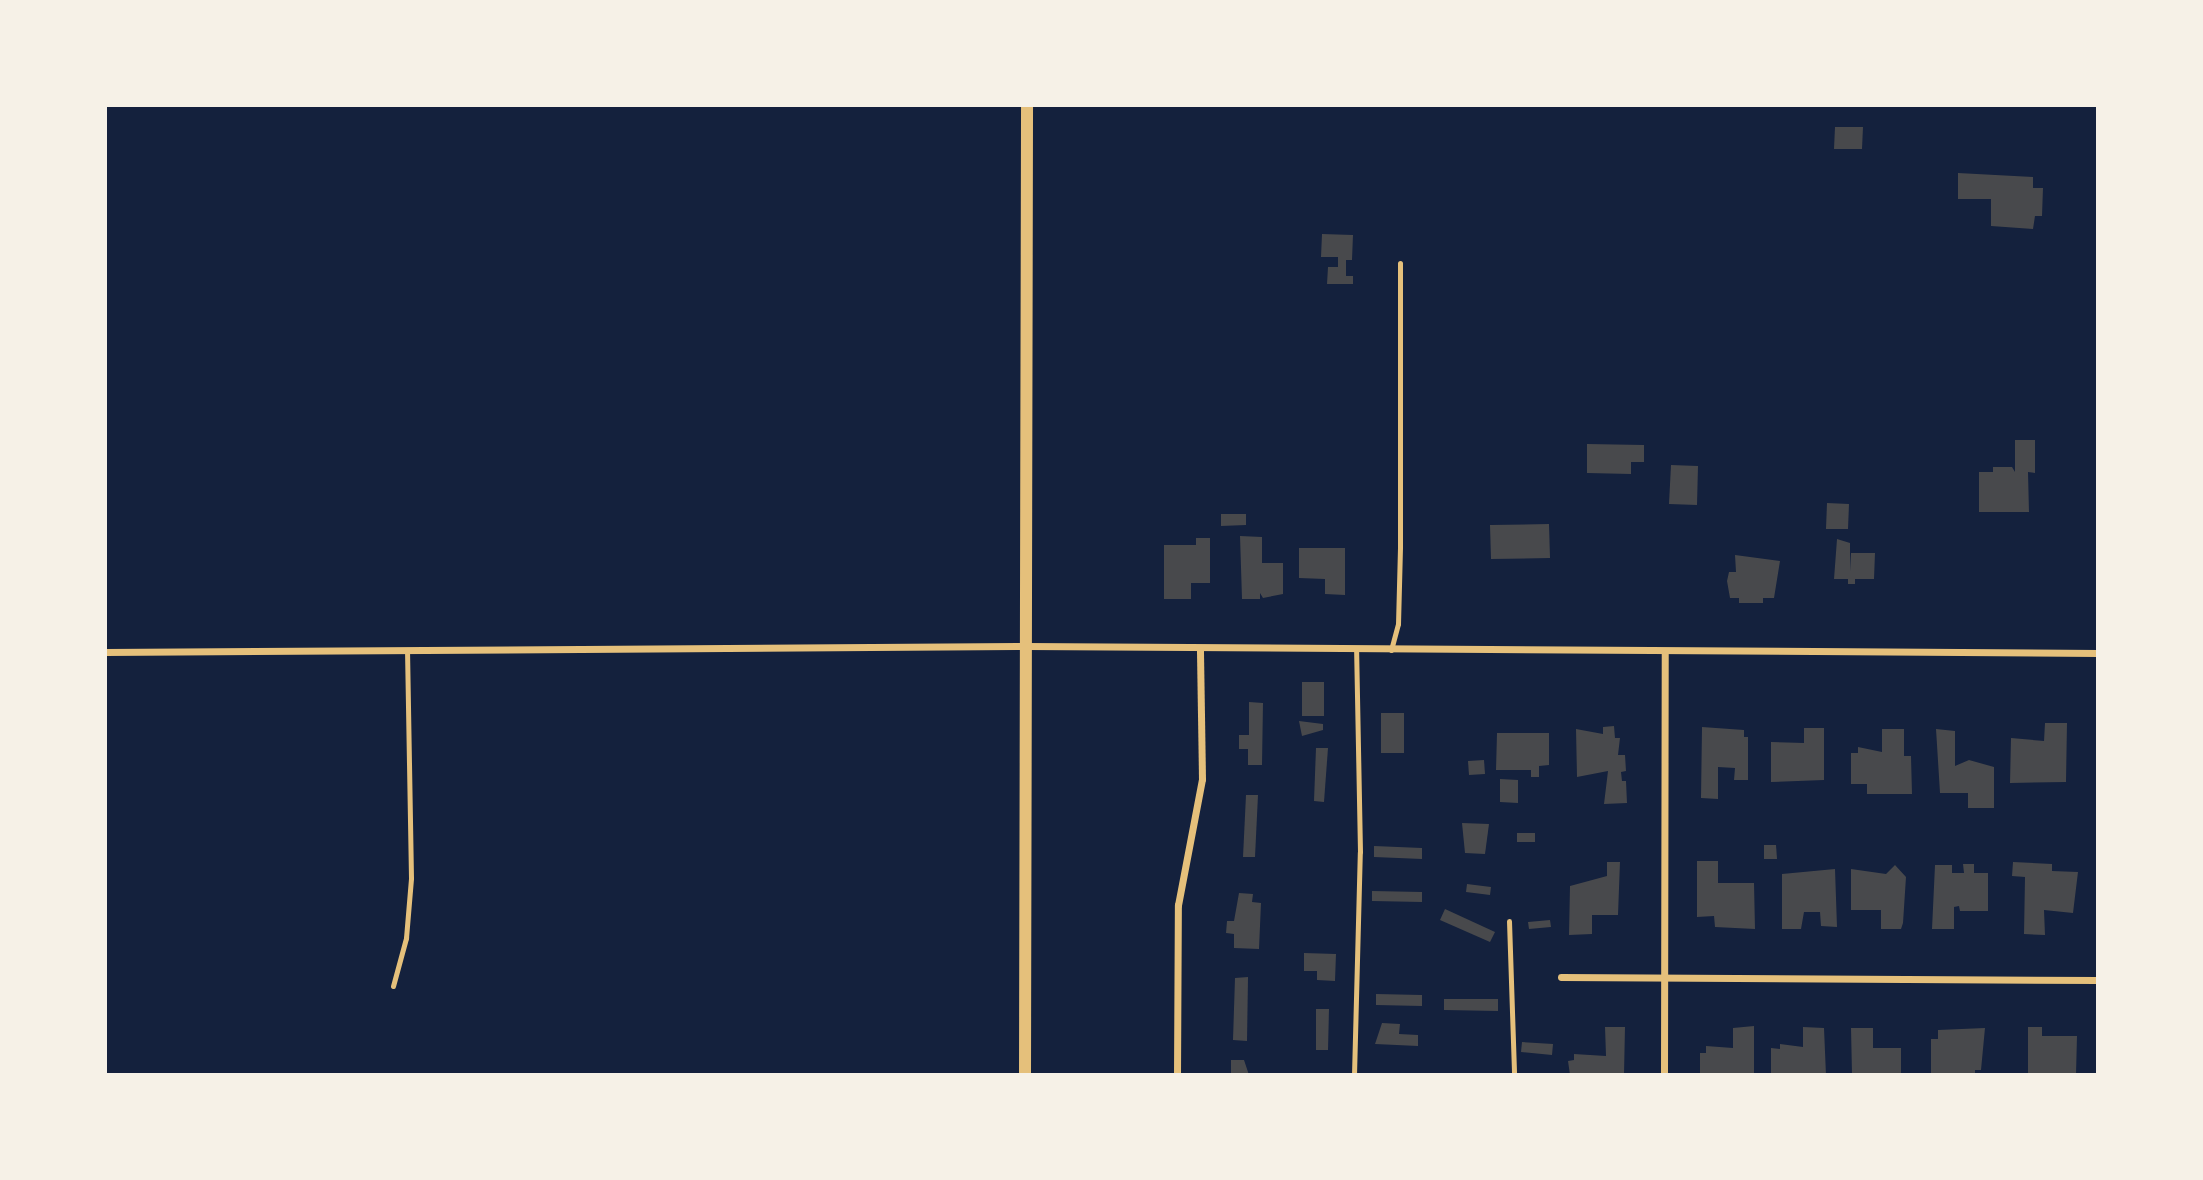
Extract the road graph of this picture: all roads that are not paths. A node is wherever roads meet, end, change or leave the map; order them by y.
1 (1027, 105) edge
2 (1400, 263) dead end
3 (1026, 646) junction
4 (1200, 648) junction
5 (1356, 650) junction
6 (1391, 650) junction
7 (407, 651) junction
8 (105, 652) edge
9 (1665, 652) junction
10 (2098, 653) edge
11 (1509, 921) dead end
12 (1667, 976) junction
13 (1561, 977) dead end
14 (2098, 980) edge
15 (393, 986) dead end
16 (1025, 1075) edge
17 (1177, 1075) edge
18 (1354, 1075) edge
19 (1514, 1075) edge
20 (1664, 1075) edge

1 - 3 street
2 - 6 lane
3 - 4 street
3 - 7 street
3 - 16 street
4 - 5 street
4 - 17 street
5 - 6 street
5 - 18 lane
6 - 9 street
7 - 8 street
7 - 15 lane
9 - 10 street
9 - 12 street
11 - 19 lane
12 - 13 street
12 - 14 street
12 - 20 street

